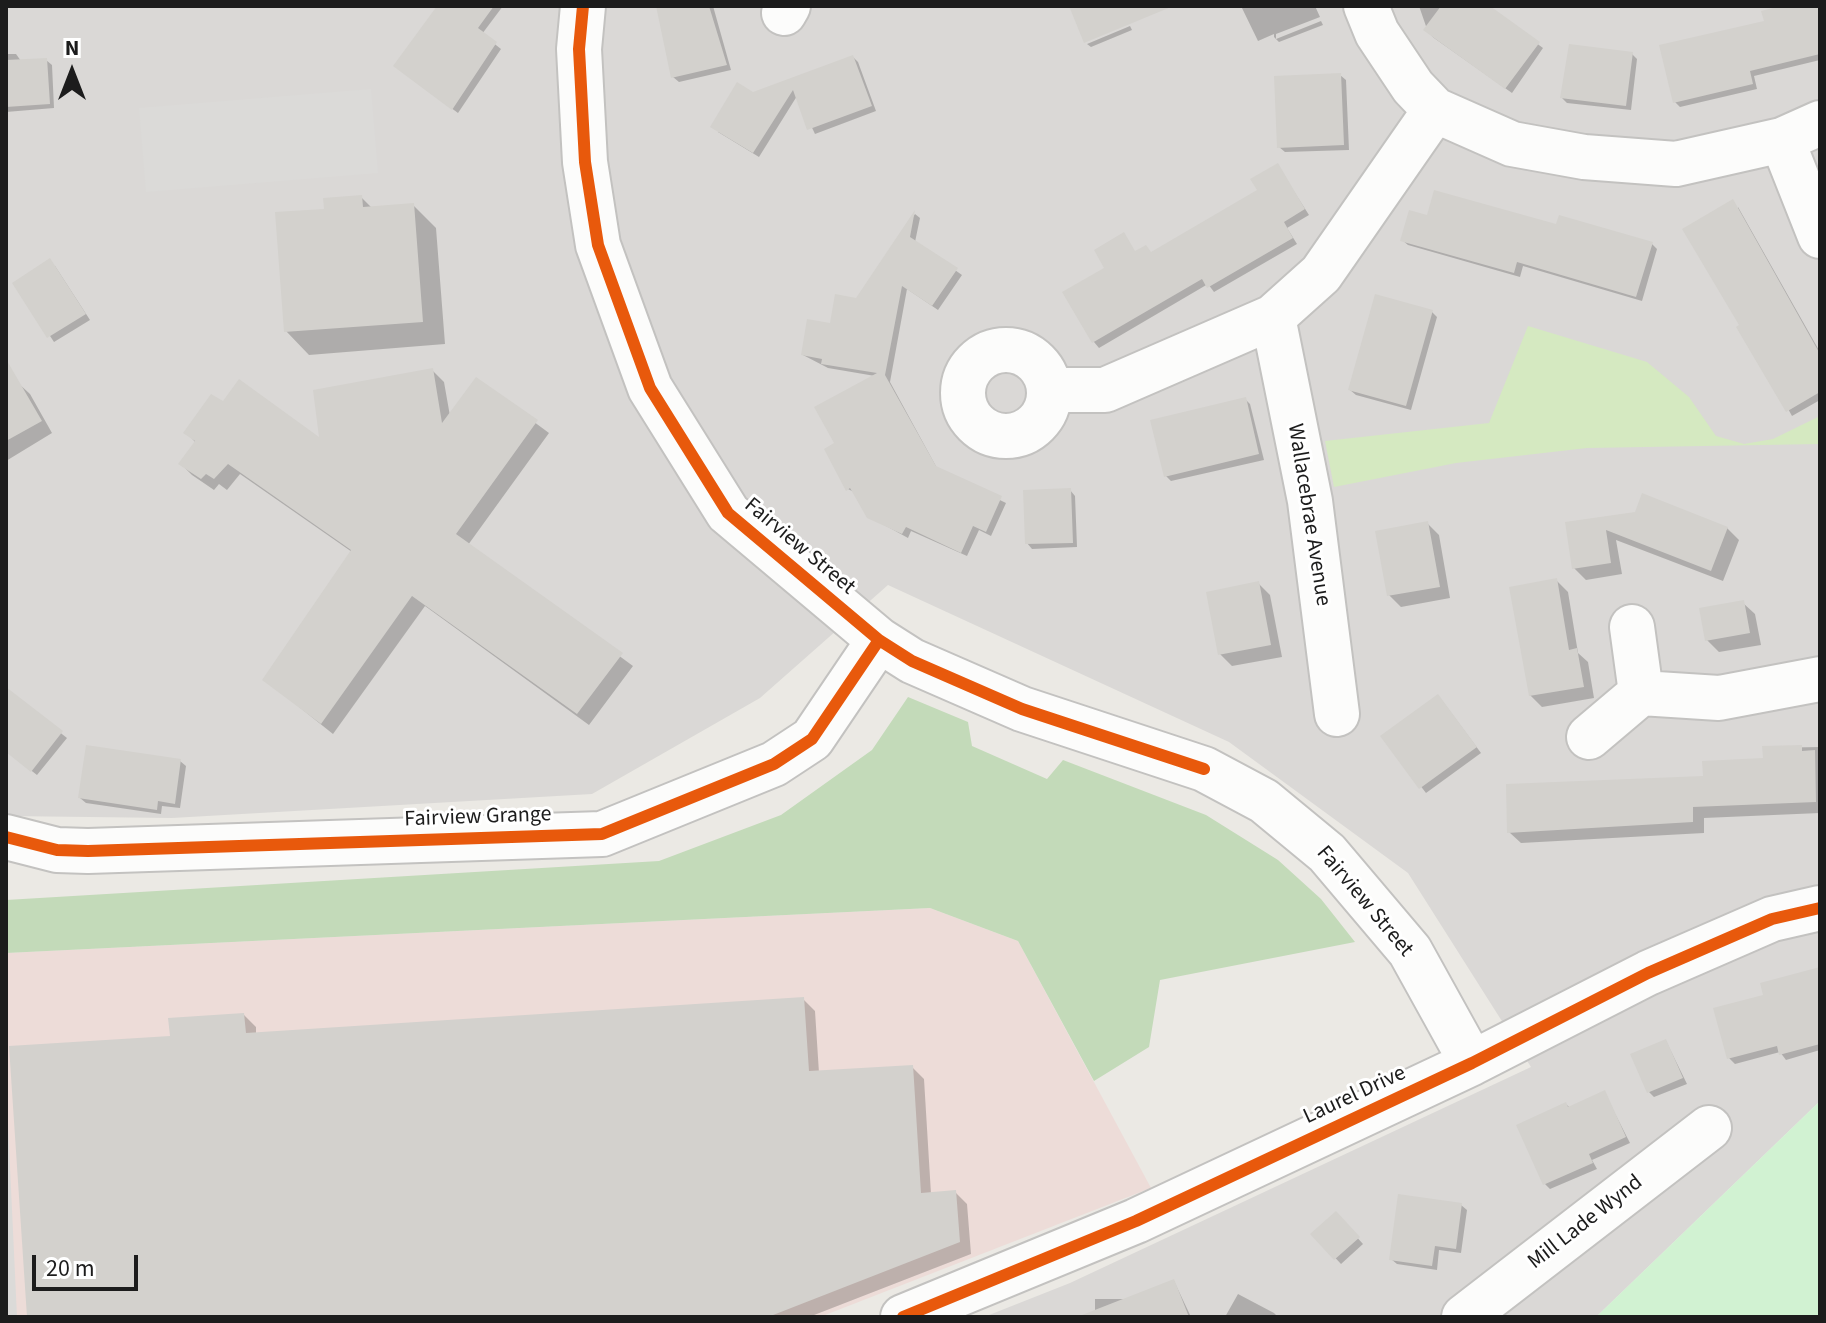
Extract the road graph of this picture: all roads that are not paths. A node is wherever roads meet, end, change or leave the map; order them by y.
1 (583, 6) edge
2 (1366, 6) edge
3 (1435, 110) junction
4 (1801, 131) edge
5 (1820, 236) edge
6 (1273, 317) junction
7 (1049, 390) dead end
8 (1632, 627) dead end
9 (879, 640) junction
10 (1820, 679) edge
11 (1641, 693) junction
12 (1337, 714) dead end
13 (1589, 737) dead end
14 (6, 837) edge
15 (1820, 908) edge
16 (1472, 1063) junction
17 (1709, 1128) dead end
18 (903, 1317) edge
19 (1464, 1317) edge

1 - 9 street, Fairview Street
2 - 3 street
3 - 4 street
3 - 6 street
4 - 5 street
6 - 7 street
6 - 12 street, Wallacebrae Avenue
8 - 11 street
9 - 14 street, Fairview Grange
9 - 16 street, Fairview Street
10 - 11 street
11 - 13 street
15 - 16 street, Laurel Drive
16 - 18 street, Laurel Drive
17 - 19 street, Mill Lade Wynd

